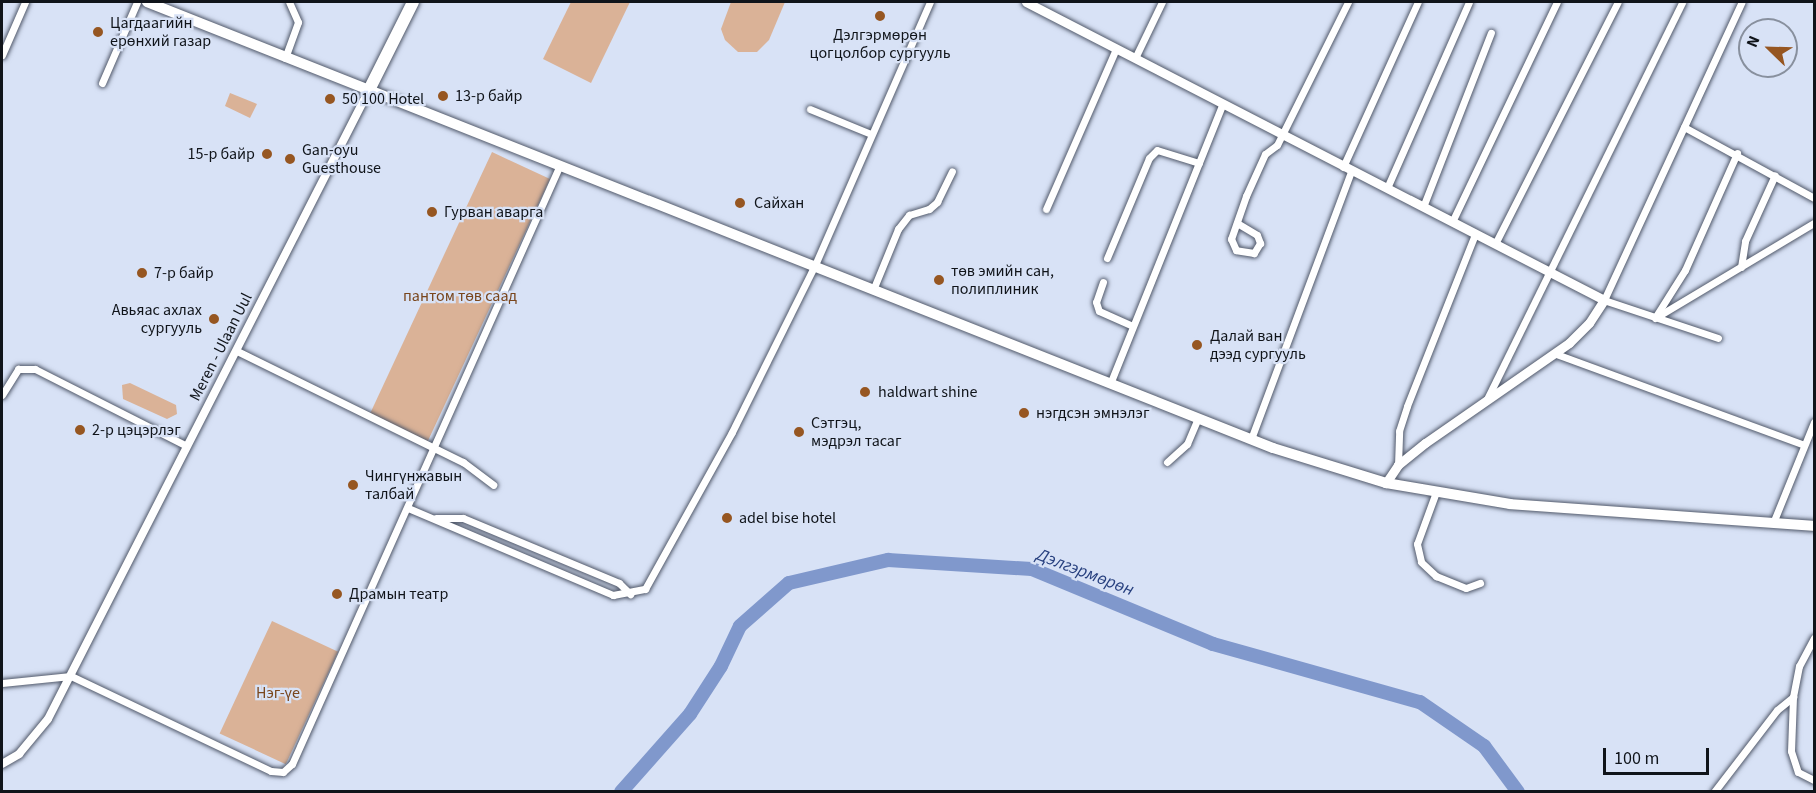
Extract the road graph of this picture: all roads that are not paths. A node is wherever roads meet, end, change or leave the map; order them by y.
1 (25, 2) edge
2 (137, 2) edge
3 (147, 2) edge
4 (289, 2) edge
5 (413, 2) edge
6 (930, 2) edge
7 (1026, 2) edge
8 (1162, 2) edge
9 (1348, 2) edge
10 (1418, 2) edge
11 (1469, 2) edge
12 (1557, 2) edge
13 (1618, 2) edge
14 (1682, 2) edge
15 (1742, 2) edge
16 (1491, 33) dead end
17 (1116, 49) junction
18 (2, 55) edge
19 (285, 58) junction
20 (1135, 58) junction
21 (102, 83) dead end
22 (369, 90) junction
23 (1222, 106) junction
24 (810, 109) dead end
25 (1683, 128) junction
26 (871, 134) junction
27 (1281, 135) junction
28 (1737, 153) junction
29 (1199, 163) junction
30 (560, 165) junction
31 (1347, 169) junction
32 (952, 171) dead end
33 (1775, 175) junction
34 (1387, 188) junction
35 (1815, 198) edge
36 (1423, 207) junction
37 (1046, 209) dead end
38 (1452, 222) junction
39 (1237, 223) junction
40 (1815, 223) edge
41 (1475, 234) junction
42 (1495, 244) junction
43 (1107, 258) dead end
44 (814, 265) junction
45 (1741, 267) junction
46 (1550, 272) junction
47 (1103, 282) dead end
48 (873, 290) junction
49 (1604, 300) junction
50 (1655, 318) junction
51 (1132, 326) junction
52 (1718, 338) dead end
53 (237, 351) junction
54 (1556, 354) junction
55 (1110, 384) junction
56 (2, 395) edge
57 (1485, 404) junction
58 (1198, 418) junction
59 (1815, 422) edge
60 (1251, 439) junction
61 (1804, 445) junction
62 (187, 446) junction
63 (436, 448) junction
64 (1167, 462) dead end
65 (1398, 465) junction
66 (1386, 483) junction
67 (493, 485) dead end
68 (1436, 492) junction
69 (408, 508) junction
70 (436, 518) junction
71 (1773, 523) junction
72 (1815, 526) edge
73 (1480, 582) dead end
74 (630, 594) junction
75 (1814, 638) edge
76 (71, 676) junction
77 (2, 683) edge
78 (1793, 697) junction
79 (2, 764) edge
80 (1815, 780) edge
81 (1714, 792) edge

1 - 18 street
2 - 21 street
3 - 19 main road
4 - 19 street
5 - 22 highway
6 - 26 street
7 - 17 main road
8 - 20 street
9 - 27 street
10 - 31 street
11 - 34 street
12 - 38 street
13 - 42 street
14 - 46 street
15 - 25 street
16 - 36 street
17 - 20 main road
17 - 37 street
19 - 22 main road
20 - 23 main road
22 - 30 main road
22 - 53 street, Meren - Ulaan Uul
23 - 27 main road
23 - 29 street
24 - 26 street
25 - 28 street
25 - 49 street
26 - 44 street
27 - 31 main road
27 - 39 street
28 - 33 street
28 - 50 street
29 - 43 street
29 - 51 street
30 - 44 main road
30 - 63 street
31 - 34 main road
31 - 60 street
32 - 48 street
33 - 35 street
33 - 45 street
34 - 36 main road
36 - 38 main road
38 - 41 main road
39 - 39 street
40 - 45 street
41 - 42 main road
41 - 65 street
42 - 46 main road
44 - 48 main road
44 - 74 street
45 - 50 street
46 - 49 main road
46 - 57 street
47 - 51 street
48 - 55 main road
49 - 50 street
49 - 54 main road
50 - 52 street
51 - 55 street
53 - 62 street, Meren - Ulaan Uul
53 - 63 street
54 - 57 main road
54 - 61 street
55 - 58 main road
56 - 62 street
57 - 65 main road
58 - 60 main road
58 - 64 street
59 - 61 street
60 - 66 main road
61 - 71 street
62 - 76 street, Meren - Ulaan Uul
63 - 67 street
63 - 69 street
65 - 66 main road
66 - 68 main road
68 - 71 main road
68 - 73 street
69 - 70 street
69 - 76 street
70 - 74 street
70 - 74 street
71 - 72 main road
75 - 78 street
76 - 77 street
76 - 79 street, Meren - Ulaan Uul
78 - 80 street
78 - 81 street

